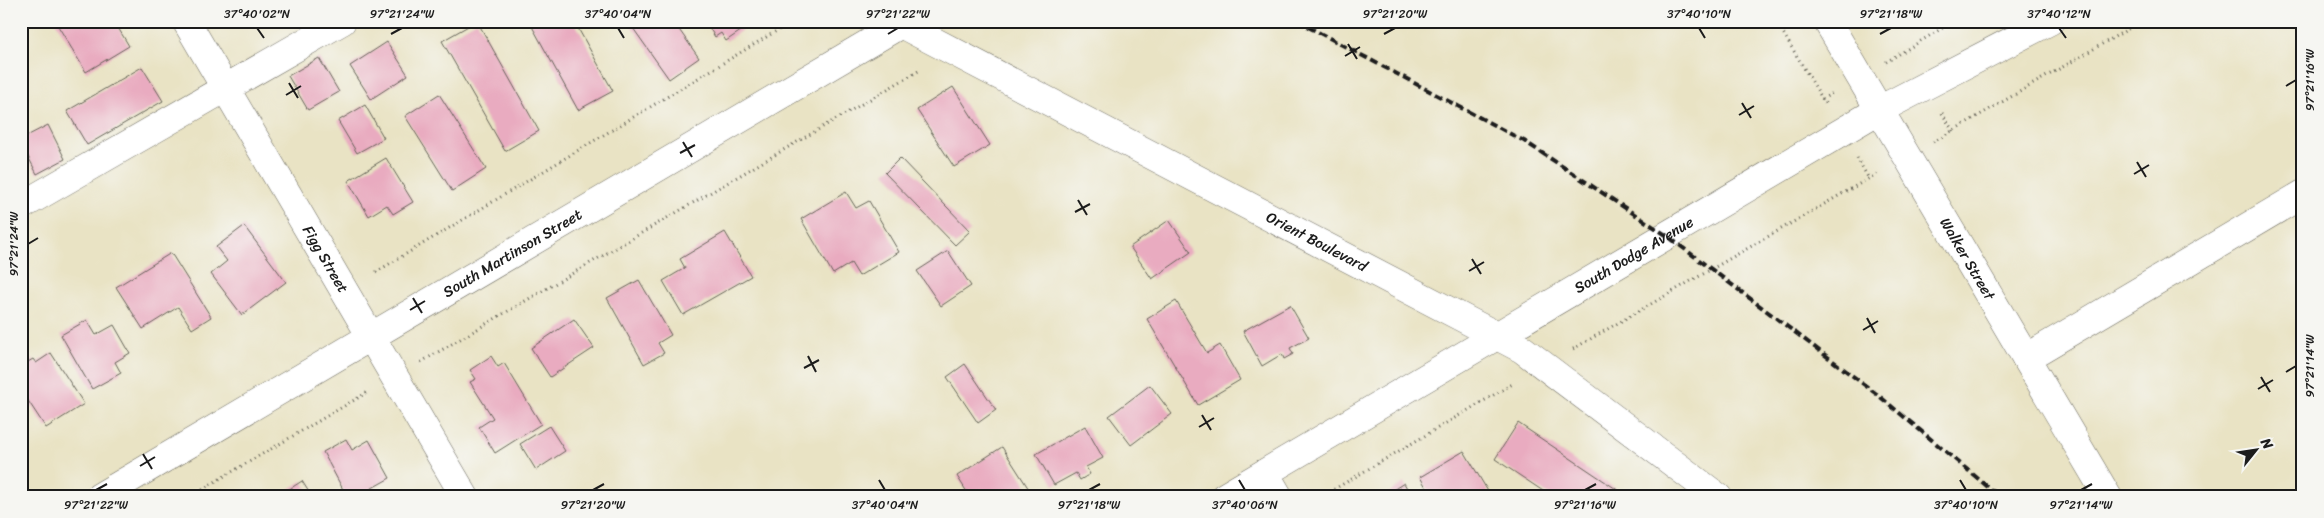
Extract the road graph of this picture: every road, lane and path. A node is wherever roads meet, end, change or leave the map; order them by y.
1 (186, 21) edge
2 (342, 21) edge
3 (793, 21) edge
4 (1776, 21) edge
5 (1827, 21) edge
6 (2050, 21) edge
7 (2142, 21) edge
8 (898, 23) edge
9 (923, 68) dead end
10 (225, 87) junction
11 (1879, 110) junction
12 (1842, 132) junction
13 (1907, 157) junction
14 (1870, 178) junction
15 (2303, 194) edge
16 (21, 206) edge
17 (376, 272) dead end
18 (1497, 336) junction
19 (371, 337) junction
20 (2026, 358) junction
21 (1544, 366) junction
22 (394, 377) junction
23 (1265, 473) junction
24 (98, 497) edge
25 (189, 497) edge
26 (465, 497) edge
27 (1224, 497) edge
28 (1279, 497) edge
29 (1321, 497) edge
30 (1718, 497) edge
31 (2108, 497) edge

1 - 10 street, Figg Street
2 - 10 street
3 - 17 path
4 - 12 path
5 - 11 street, Walker Street
6 - 11 street, South Dodge Avenue
7 - 13 path
8 - 18 street, Orient Boulevard
8 - 19 street, South Martinson Street
9 - 22 path
10 - 16 street
10 - 19 street, Figg Street
11 - 12 street, South Dodge Avenue
11 - 13 street, Walker Street
12 - 14 path
12 - 18 street, South Dodge Avenue
13 - 14 path
13 - 20 street, Walker Street
14 - 21 path
15 - 20 street
18 - 21 street, Orient Boulevard
18 - 23 street, South Dodge Avenue
19 - 22 street, Figg Street
19 - 24 street, South Martinson Street
20 - 31 street, Walker Street
21 - 29 path
21 - 30 street, Orient Boulevard
22 - 25 path
22 - 26 street, Figg Street
23 - 27 street, South Dodge Avenue
23 - 28 street

